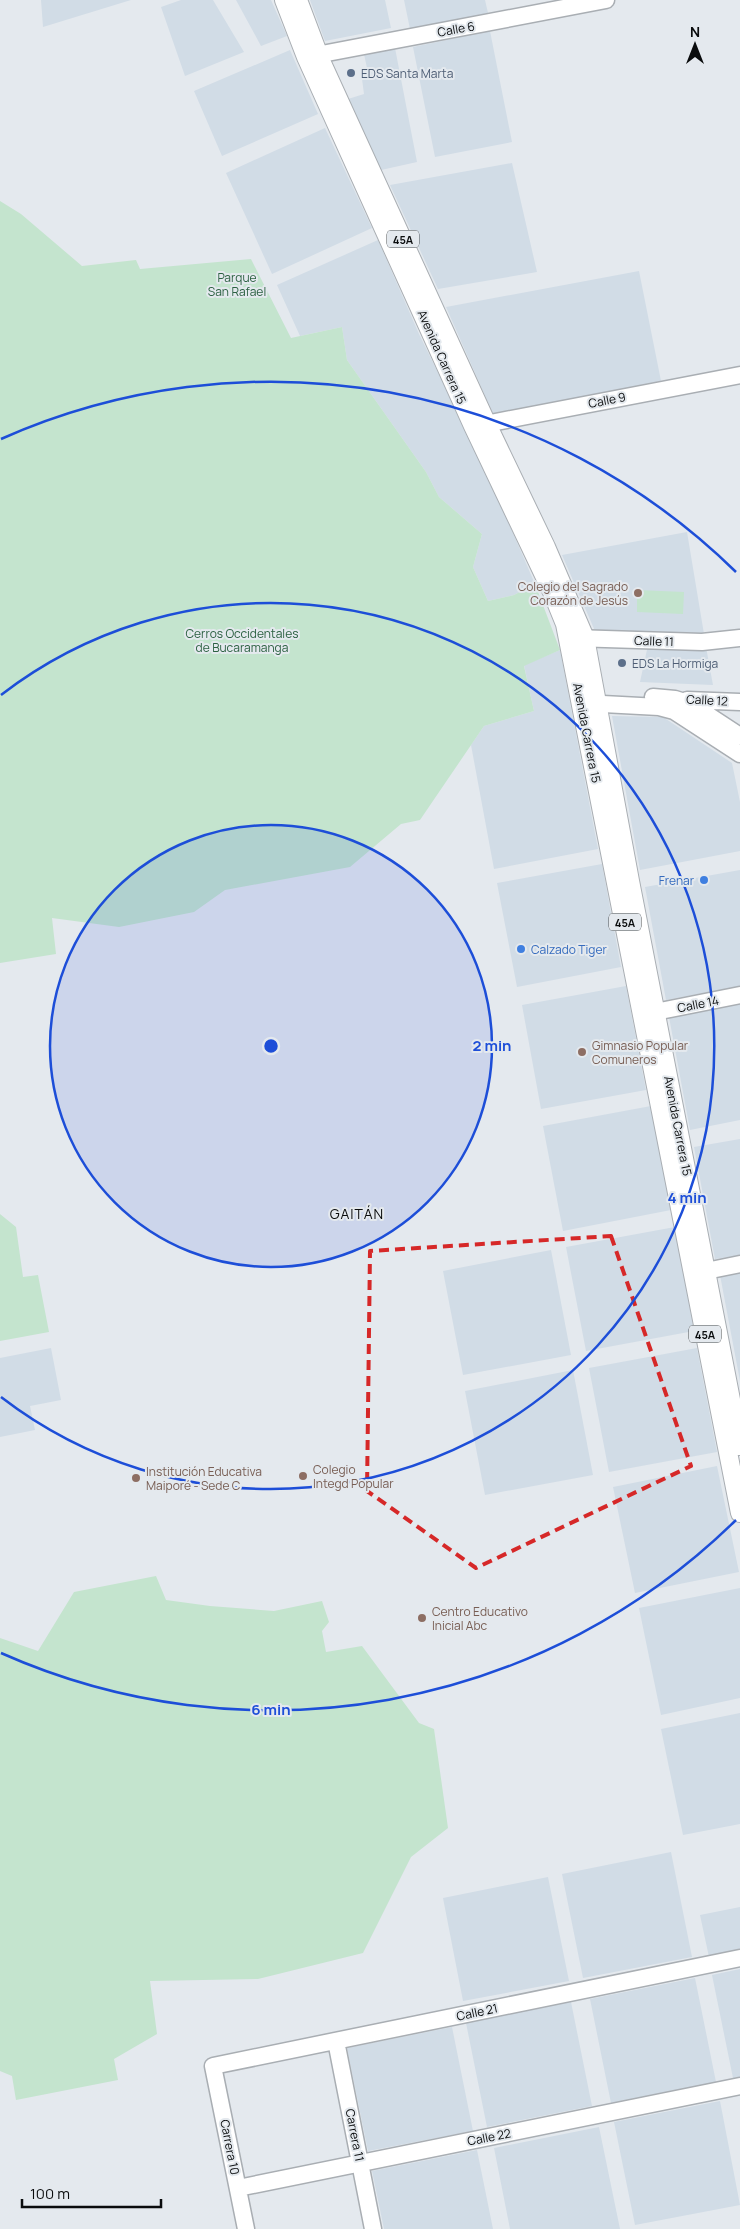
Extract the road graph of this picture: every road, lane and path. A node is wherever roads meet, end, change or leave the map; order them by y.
1 (284, 0) edge
2 (298, 0) edge
3 (606, 0) edge
4 (312, 56) junction
5 (740, 375) edge
6 (480, 425) junction
7 (577, 638) junction
8 (740, 638) edge
9 (588, 698) junction
10 (675, 699) junction
11 (740, 702) edge
12 (740, 736) edge
13 (740, 754) edge
14 (740, 995) edge
15 (656, 1012) junction
16 (740, 1264) edge
17 (706, 1271) junction
18 (740, 1446) edge
19 (740, 1513) edge
20 (740, 1958) edge
21 (336, 2041) junction
22 (213, 2066) joint
23 (740, 2086) edge
24 (360, 2163) junction
25 (238, 2188) junction
26 (246, 2229) edge
27 (374, 2229) edge

1 - 4 main road, Avenida Carrera 15 / 45A
2 - 4 main road, Avenida Carrera 15 / 45A
3 - 4 street, Calle 6
4 - 6 main road, Avenida Carrera 15 / 45A
5 - 6 street, Calle 9
6 - 7 main road, Avenida Carrera 15 / 45A
7 - 8 street, Calle 11
7 - 9 main road, Avenida Carrera 15 / 45A
9 - 10 street, Calle 12
9 - 13 street
9 - 15 main road, Avenida Carrera 15 / 45A
9 - 19 main road, Avenida Carrera 15 / 45A
10 - 11 street, Calle 12
10 - 12 street
14 - 15 street, Calle 14
15 - 17 main road, Avenida Carrera 15 / 45A
16 - 17 street
17 - 18 main road, Avenida Carrera 15 / 45A
20 - 21 street, Calle 21
21 - 22 street, Calle 21
21 - 24 street, Carrera 11
22 - 25 street, Carrera 10
23 - 24 street, Calle 22
24 - 25 street, Calle 22
24 - 27 street, Carrera 11
25 - 26 street, Carrera 10

